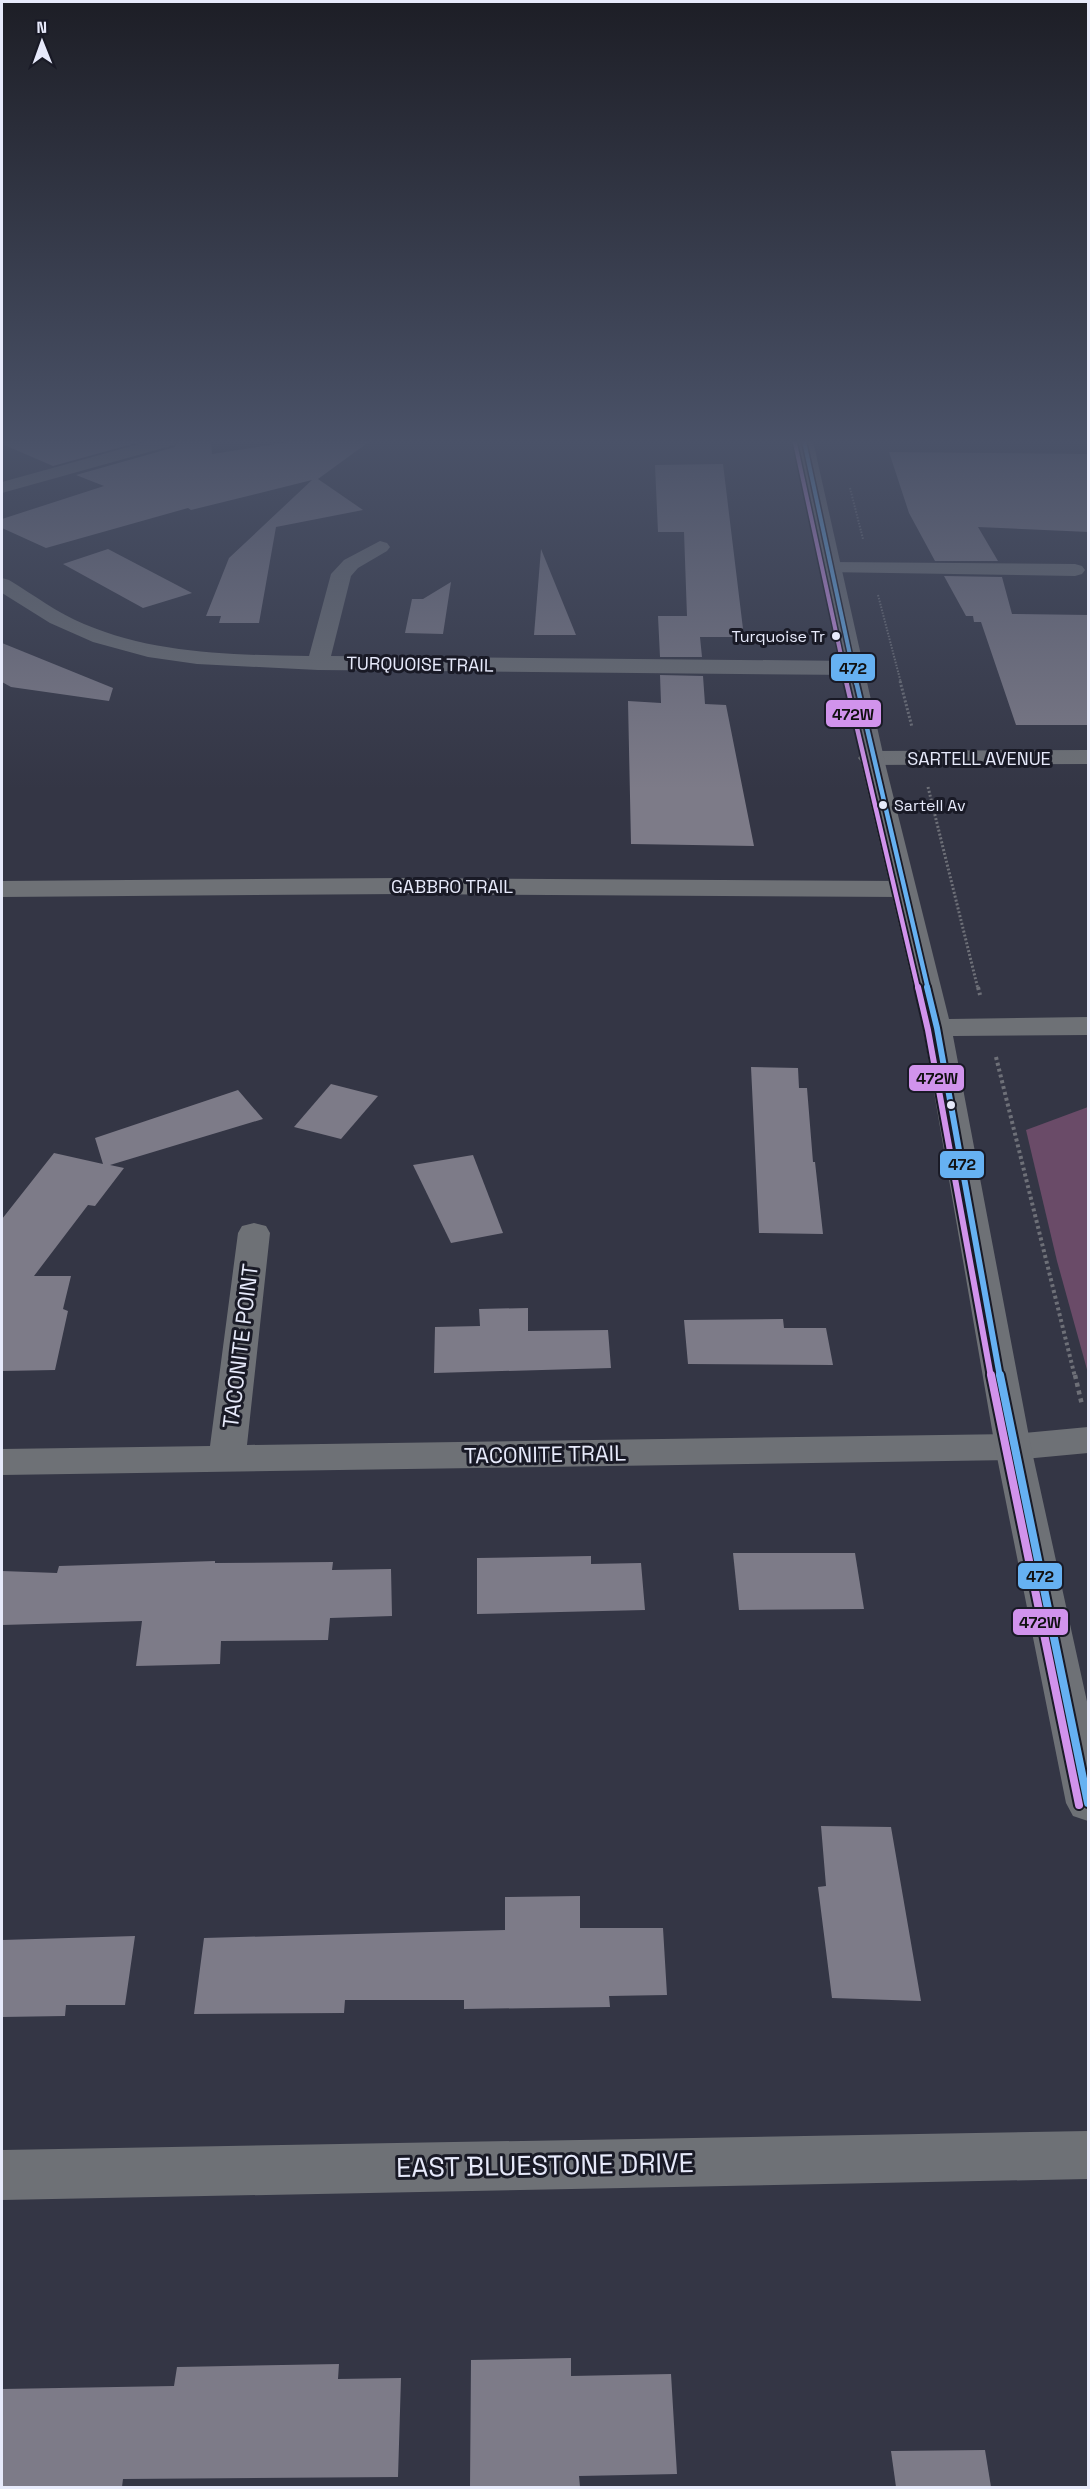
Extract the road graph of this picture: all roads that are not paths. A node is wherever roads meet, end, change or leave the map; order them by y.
1 (363, 557) edge
2 (830, 557) edge
3 (832, 568) junction
4 (1075, 570) dead end
5 (2, 584) edge
6 (31, 602) junction
7 (2, 610) edge
8 (318, 663) junction
9 (854, 668) junction
10 (1089, 757) edge
11 (870, 758) junction
12 (2, 889) edge
13 (902, 889) junction
14 (1089, 1026) edge
15 (937, 1028) junction
16 (254, 1233) dead end
17 (1086, 1423) edge
18 (1013, 1447) junction
19 (227, 1459) junction
20 (2, 1462) edge
21 (1089, 1803) edge
22 (1089, 2155) edge
23 (2, 2175) edge

1 - 8 street
2 - 3 street
3 - 4 street
3 - 9 street
5 - 6 street, TURQUOISE TRAIL
6 - 7 street
6 - 8 street, TURQUOISE TRAIL
8 - 9 street, TURQUOISE TRAIL
9 - 11 street
10 - 11 street, SARTELL AVENUE
11 - 13 street
12 - 13 street, GABBRO TRAIL
13 - 15 street
14 - 15 street
15 - 18 street
16 - 19 street, TACONITE POINT
17 - 18 street, TACONITE TRAIL
18 - 19 street, TACONITE TRAIL
18 - 21 street
19 - 20 street, TACONITE TRAIL
22 - 23 street, EAST BLUESTONE DRIVE

